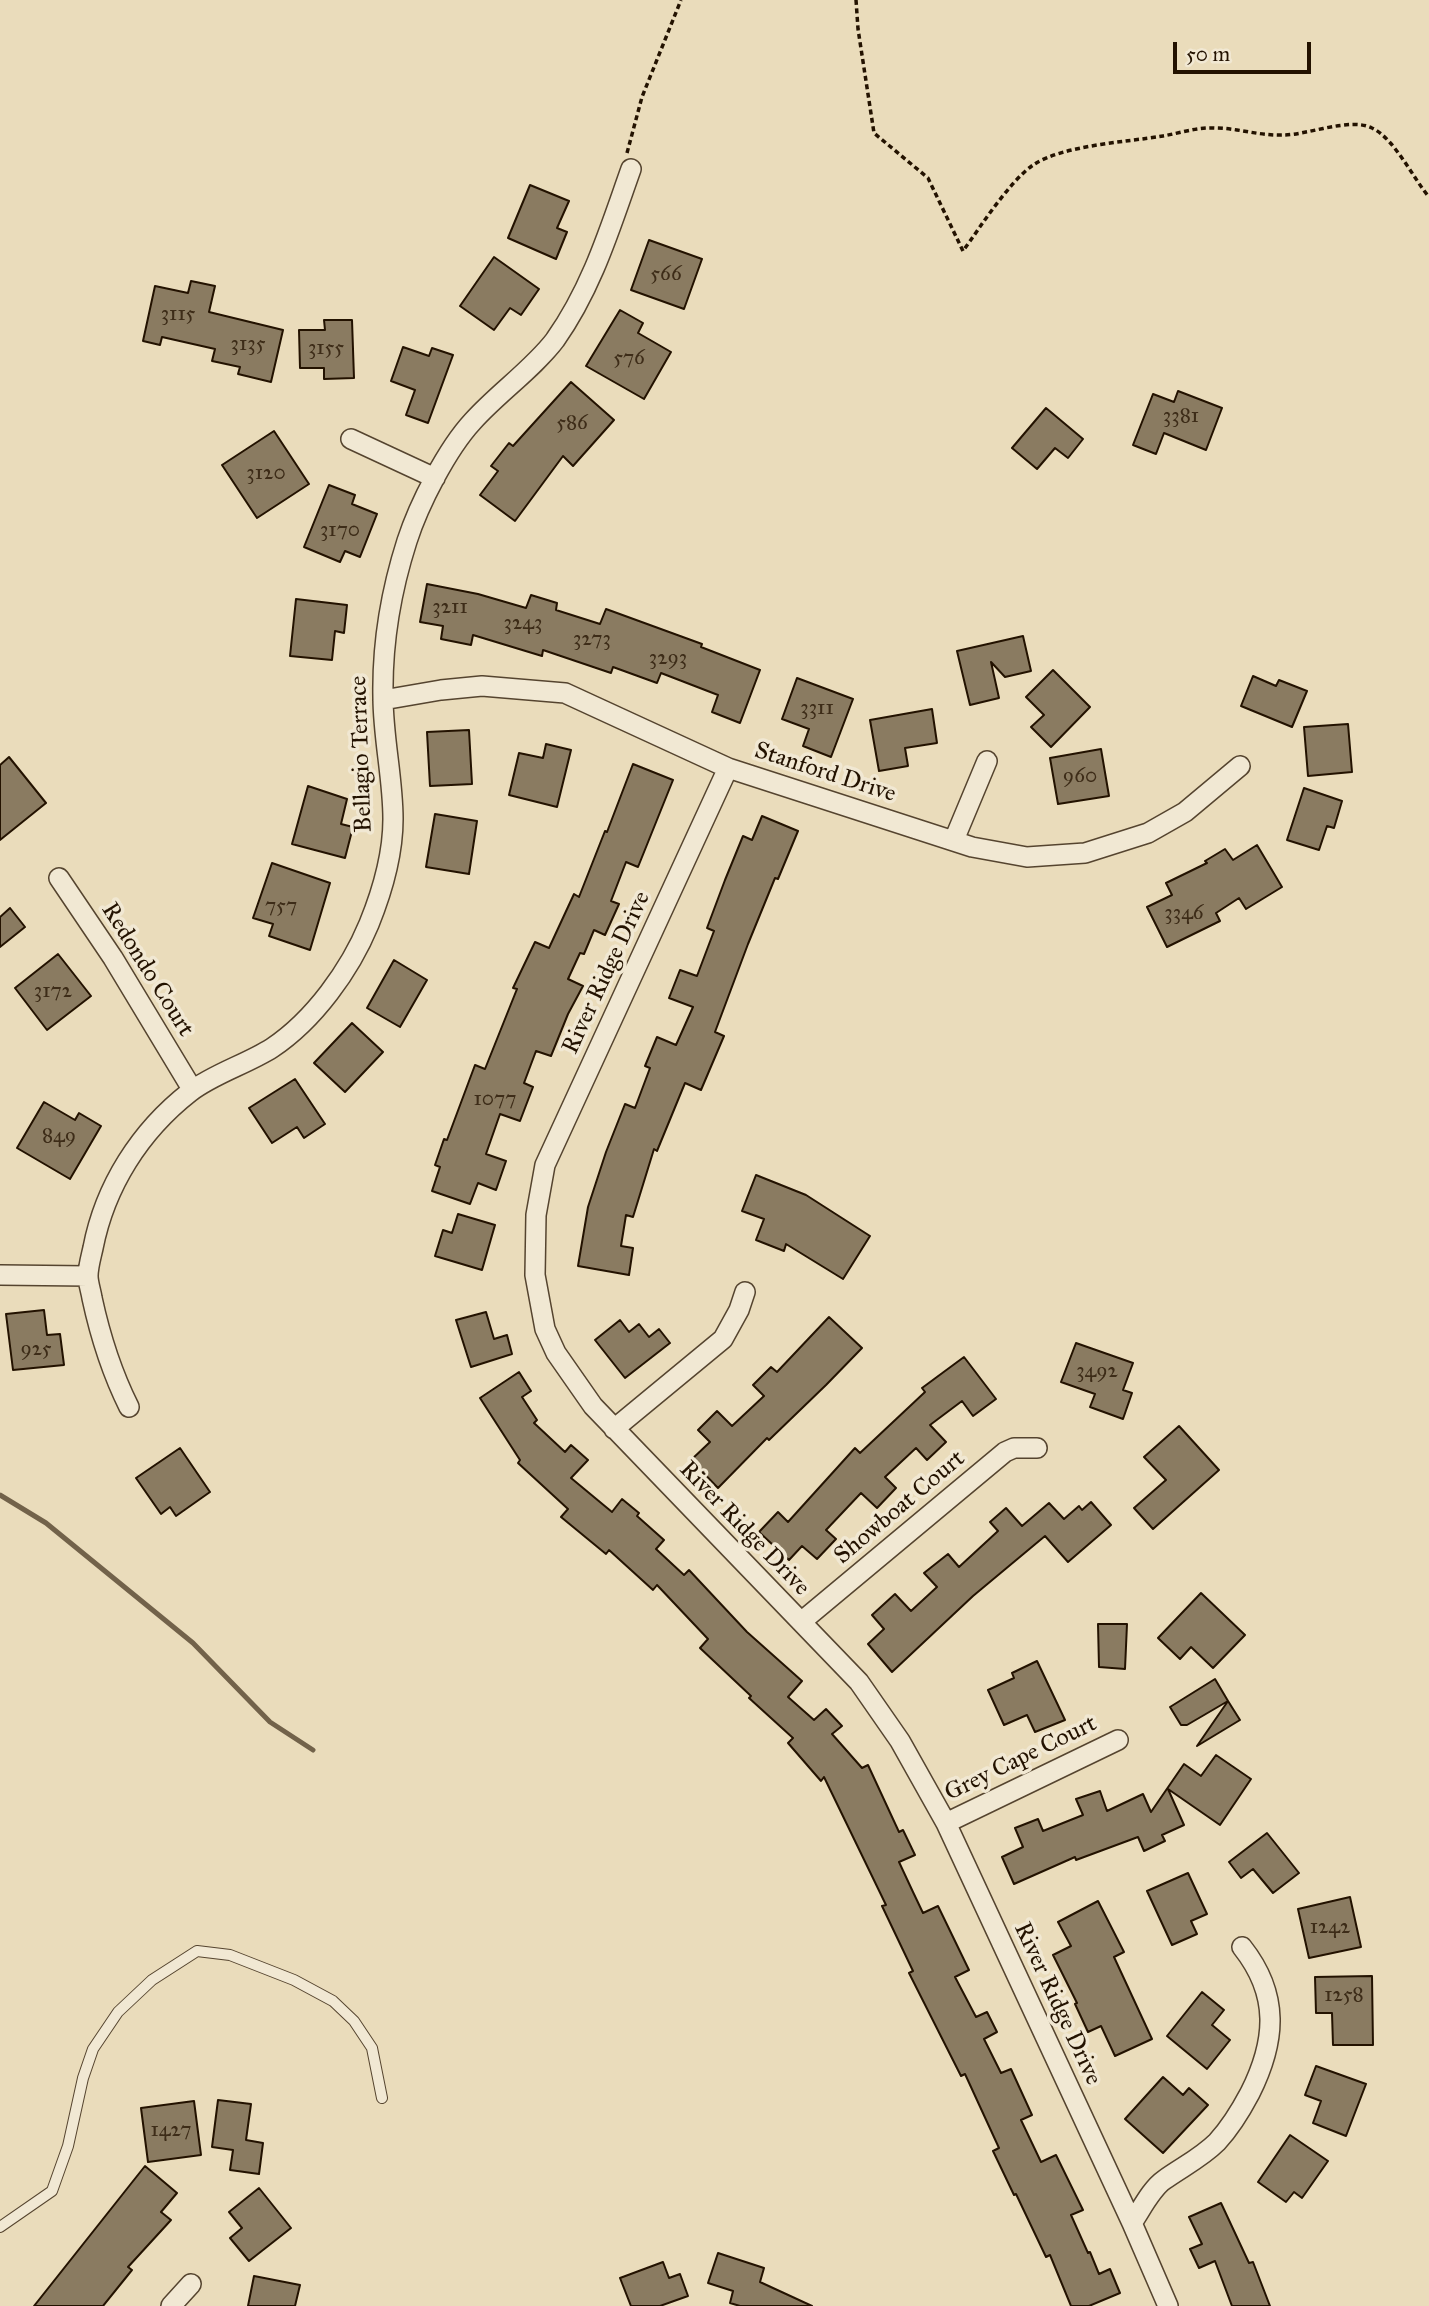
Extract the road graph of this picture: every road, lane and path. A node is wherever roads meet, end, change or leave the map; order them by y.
1 (681, 0) edge
2 (856, 0) edge
3 (631, 169) joint
4 (1429, 197) edge
5 (351, 439) dead end
6 (435, 478) junction
7 (383, 700) junction
8 (987, 761) dead end
9 (1240, 766) dead end
10 (728, 768) junction
11 (954, 840) junction
12 (59, 878) dead end
13 (192, 1089) junction
14 (0, 1275) edge
15 (88, 1276) junction
16 (745, 1292) dead end
17 (129, 1407) dead end
18 (614, 1429) junction
19 (1037, 1448) dead end
20 (801, 1622) junction
21 (1118, 1740) dead end
22 (946, 1823) junction
23 (1242, 1947) dead end
24 (382, 2098) dead end
25 (1132, 2223) junction
26 (0, 2228) edge
27 (191, 2284) dead end
28 (171, 2306) edge
29 (1168, 2306) edge

1 - 3 path
2 - 4 path
3 - 6 street, Bellagio Terrace
5 - 6 street
6 - 7 street, Bellagio Terrace
7 - 10 street, Stanford Drive
7 - 13 street, Bellagio Terrace
8 - 11 street
9 - 11 street, Stanford Drive
10 - 11 street, Stanford Drive
10 - 18 street, River Ridge Drive
12 - 13 street, Redondo Court
13 - 15 street, Bellagio Terrace
14 - 15 street
15 - 17 street, Bellagio Terrace
16 - 18 street
18 - 20 street, River Ridge Drive
19 - 20 street, Showboat Court
20 - 22 street, River Ridge Drive
21 - 22 street, Grey Cape Court
22 - 25 street, River Ridge Drive
23 - 25 street
24 - 26 lane
25 - 29 street, River Ridge Drive
27 - 28 street

